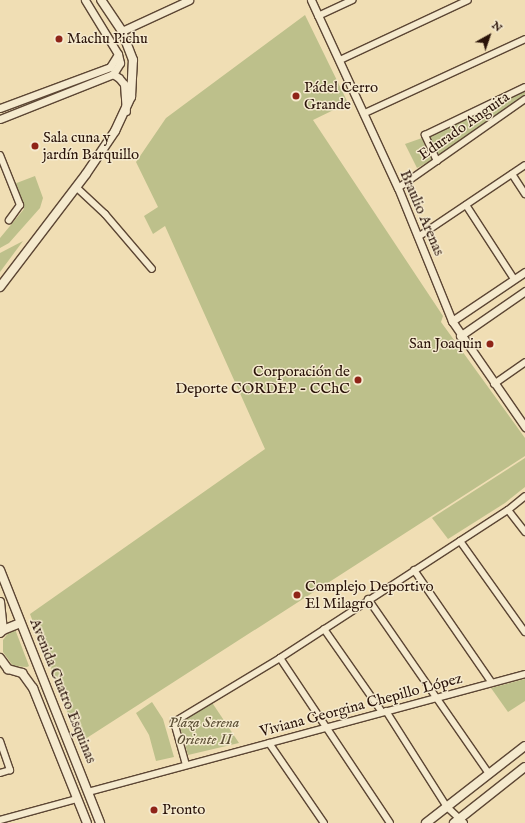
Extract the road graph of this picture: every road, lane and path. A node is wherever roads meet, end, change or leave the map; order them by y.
1 (85, 0) edge
2 (101, 0) edge
3 (189, 0) edge
4 (311, 0) edge
5 (353, 0) edge
6 (468, 0) edge
7 (318, 16) junction
8 (122, 31) junction
9 (525, 39) edge
10 (118, 54) junction
11 (340, 60) junction
12 (113, 74) junction
13 (525, 87) edge
14 (525, 98) edge
15 (0, 108) edge
16 (126, 112) junction
17 (365, 113) junction
18 (0, 119) edge
19 (0, 155) edge
20 (437, 161) junction
21 (525, 165) edge
22 (512, 174) junction
23 (76, 187) junction
24 (398, 188) junction
25 (525, 194) edge
26 (466, 204) junction
27 (9, 220) dead end
28 (418, 237) junction
29 (152, 269) dead end
30 (525, 272) edge
31 (514, 279) junction
32 (0, 287) edge
33 (525, 291) edge
34 (452, 321) junction
35 (460, 336) junction
36 (525, 362) edge
37 (494, 384) junction
38 (524, 424) edge
39 (525, 496) edge
40 (508, 510) junction
41 (525, 532) edge
42 (460, 541) junction
43 (0, 570) edge
44 (414, 570) junction
45 (368, 599) junction
46 (0, 602) edge
47 (20, 623) junction
48 (324, 629) junction
49 (2, 632) edge
50 (525, 632) edge
51 (0, 658) edge
52 (280, 658) junction
53 (0, 668) edge
54 (37, 668) junction
55 (8, 670) junction
56 (22, 673) junction
57 (525, 674) edge
58 (492, 683) junction
59 (438, 698) junction
60 (384, 711) junction
61 (327, 727) junction
62 (0, 741) edge
63 (269, 743) junction
64 (525, 746) edge
65 (186, 765) junction
66 (525, 767) edge
67 (0, 773) edge
68 (489, 774) junction
69 (88, 792) junction
70 (78, 798) junction
71 (447, 807) junction
72 (0, 820) edge
73 (462, 820) edge
74 (87, 823) edge
75 (100, 823) edge
76 (324, 823) edge
77 (390, 823) edge
78 (426, 823) edge
79 (454, 823) edge

1 - 10 street
2 - 8 main road
3 - 8 street
4 - 7 street, Braulio Arenas
5 - 7 street
6 - 11 street
7 - 11 street, Braulio Arenas
8 - 16 main road
9 - 17 street
10 - 12 street
10 - 15 street
11 - 17 street, Braulio Arenas
12 - 16 street
12 - 18 street
13 - 20 street
14 - 20 street, Edurado Anguita
16 - 23 main road
17 - 24 street, Braulio Arenas
19 - 27 street
20 - 24 street, Edurado Anguita
21 - 22 street
22 - 25 street
22 - 26 street
23 - 29 street
23 - 32 main road
24 - 28 street, Braulio Arenas
26 - 28 street
26 - 31 street
28 - 34 street, Braulio Arenas
30 - 31 street
31 - 34 street
33 - 35 street
34 - 35 street, Braulio Arenas
35 - 37 street, Braulio Arenas
36 - 37 street
37 - 38 street, Braulio Arenas
39 - 40 street
40 - 41 street
40 - 42 street
42 - 44 street
42 - 50 street
43 - 47 main road, Avenida Cuatro Esquinas
44 - 45 street
44 - 58 street
45 - 48 street
45 - 59 street
46 - 49 main road
47 - 49 main road
47 - 54 main road, Avenida Cuatro Esquinas
48 - 52 street
48 - 60 street
51 - 55 main road
52 - 61 street
52 - 65 street
53 - 55 street
54 - 56 main road
54 - 69 main road, Avenida Cuatro Esquinas
55 - 56 main road, Avenida Cuatro Esquinas
56 - 70 main road, Avenida Cuatro Esquinas
57 - 58 street, Viviana Georgina Chepillo López
58 - 59 street, Viviana Georgina Chepillo López
59 - 60 street, Viviana Georgina Chepillo López
59 - 68 street
60 - 61 street, Viviana Georgina Chepillo López
60 - 71 street
61 - 63 street, Viviana Georgina Chepillo López
61 - 77 street
62 - 67 street
63 - 65 street, Viviana Georgina Chepillo López
63 - 76 street
64 - 68 main road
65 - 69 street, Viviana Georgina Chepillo López
66 - 73 main road
68 - 71 main road
69 - 75 main road, Avenida Cuatro Esquinas
70 - 72 street
70 - 74 main road, Avenida Cuatro Esquinas
71 - 73 street
71 - 78 main road
73 - 79 main road

